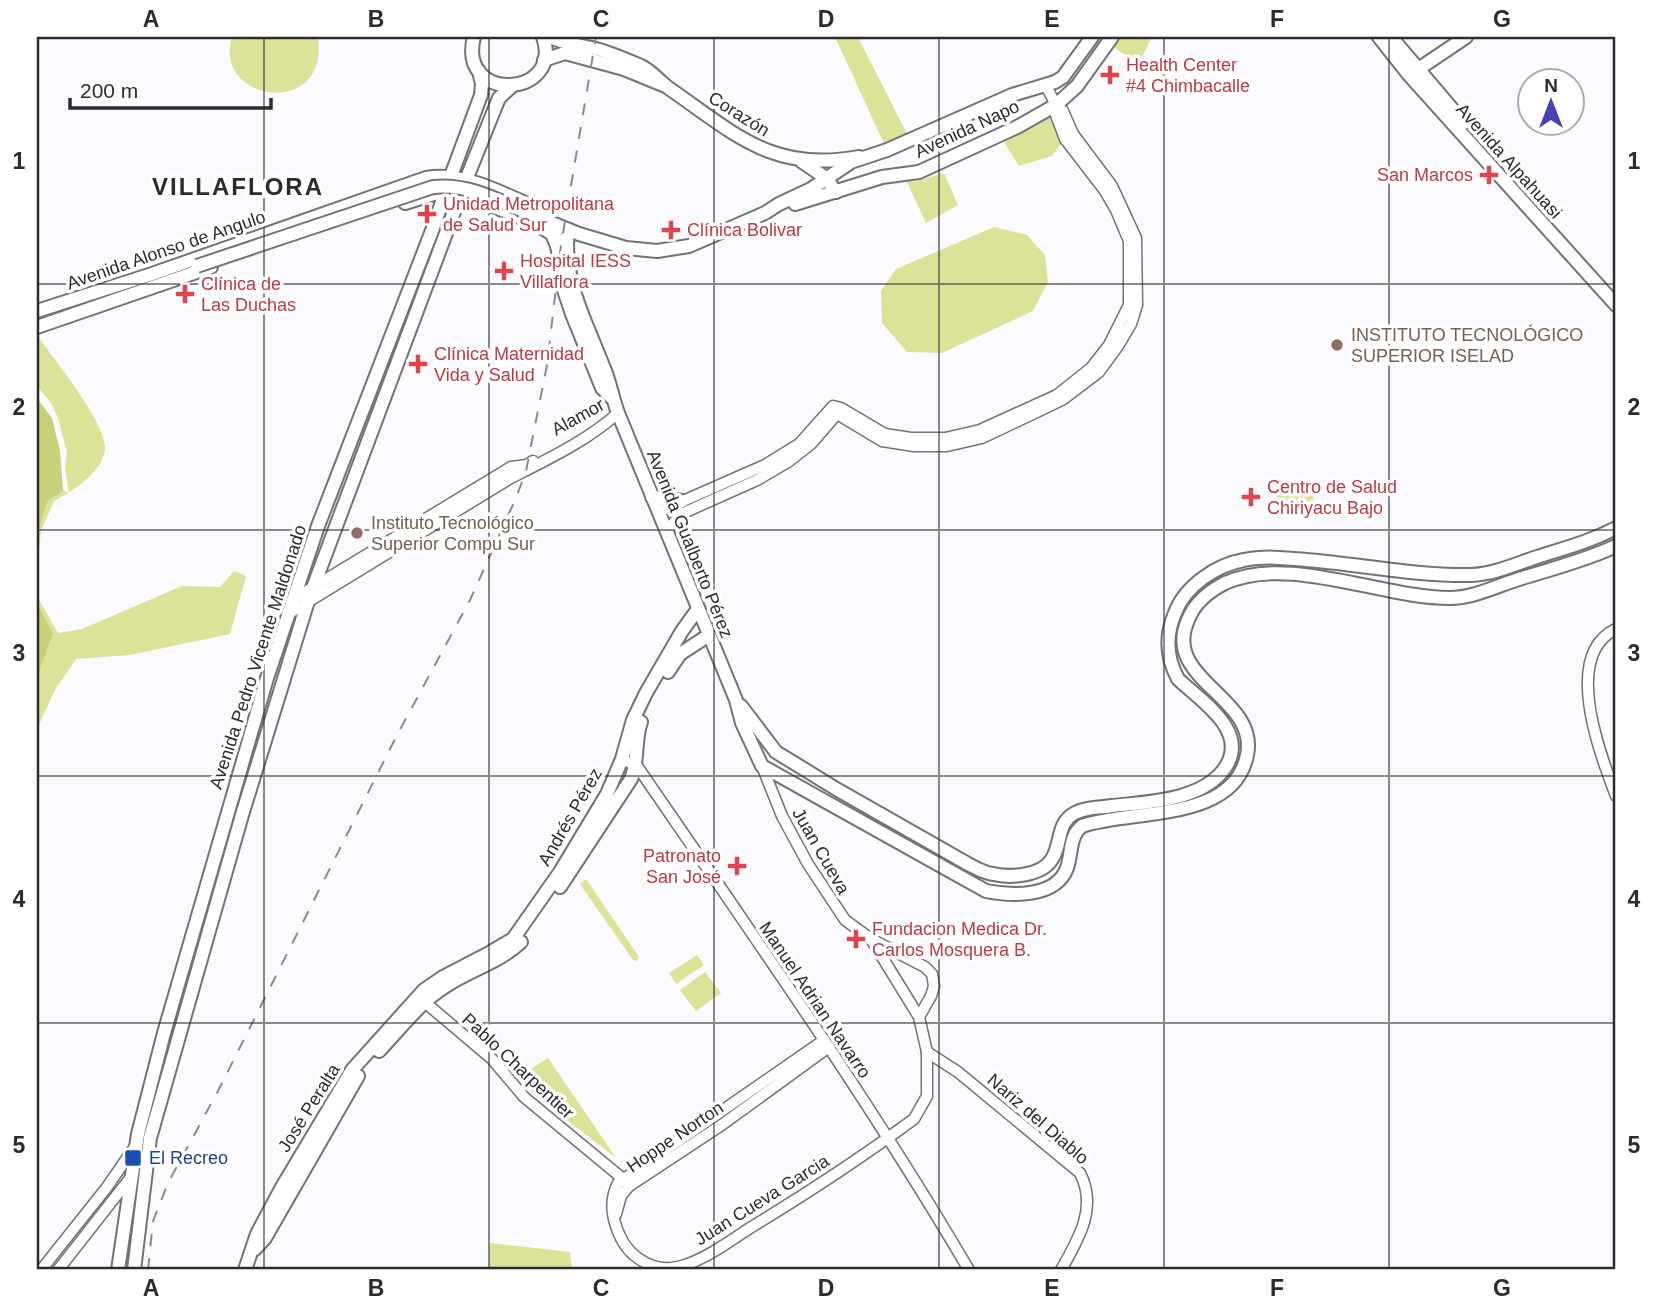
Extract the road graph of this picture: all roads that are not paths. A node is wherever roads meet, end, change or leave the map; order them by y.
1 (474, 37) edge
2 (543, 37) edge
3 (550, 37) edge
4 (1092, 37) edge
5 (1112, 37) edge
6 (1379, 37) edge
7 (1391, 37) edge
8 (1452, 37) edge
9 (1466, 37) edge
10 (544, 60) junction
11 (1411, 69) junction
12 (479, 71) junction
13 (664, 85) junction
14 (512, 86) junction
15 (1046, 86) junction
16 (1056, 105) junction
17 (863, 157) junction
18 (800, 161) junction
19 (451, 176) junction
20 (826, 178) junction
21 (466, 180) junction
22 (446, 192) junction
23 (836, 192) junction
24 (460, 194) junction
25 (765, 213) junction
26 (545, 223) junction
27 (568, 230) junction
28 (155, 280) junction
29 (1616, 293) edge
30 (1616, 305) edge
31 (37, 311) edge
32 (37, 327) edge
33 (613, 399) junction
34 (835, 410) junction
35 (618, 413) junction
36 (652, 497) junction
37 (682, 502) junction
38 (658, 512) junction
39 (1616, 528) edge
40 (667, 531) junction
41 (1616, 546) edge
42 (321, 566) junction
43 (334, 574) junction
44 (315, 586) junction
45 (292, 600) junction
46 (308, 601) junction
47 (698, 609) junction
48 (288, 614) junction
49 (1613, 631) edge
50 (709, 635) junction
51 (736, 701) junction
52 (622, 759) junction
53 (636, 765) junction
54 (762, 766) junction
55 (1616, 796) edge
56 (871, 939) junction
57 (421, 999) junction
58 (919, 1017) junction
59 (827, 1043) junction
60 (927, 1052) junction
61 (927, 1096) joint
62 (888, 1138) junction
63 (136, 1145) junction
64 (148, 1152) junction
65 (131, 1178) junction
66 (625, 1182) junction
67 (114, 1201) junction
68 (127, 1204) junction
69 (615, 1218) joint
70 (647, 1267) edge
71 (41, 1270) edge
72 (58, 1270) edge
73 (118, 1270) edge
74 (134, 1270) edge
75 (245, 1270) edge
76 (969, 1270) edge
77 (1061, 1270) edge

1 - 12 main road, Avenida Pedro Vicente Maldonado
2 - 10 main road
3 - 13 main road, Corazón
4 - 15 main road, Avenida Napo
5 - 16 main road, Avenida Napo
6 - 11 main road, Avenida Alpahuasi
7 - 11 main road, Avenida Alpahuasi
8 - 11 main road
9 - 11 main road
10 - 13 main road, Corazón
10 - 14 main road
11 - 29 main road, Avenida Alpahuasi
11 - 30 main road, Avenida Alpahuasi
12 - 14 main road
12 - 19 main road, Avenida Pedro Vicente Maldonado
13 - 18 main road, Corazón
14 - 21 main road, Avenida Pedro Vicente Maldonado
15 - 16 street
15 - 17 main road, Avenida Napo
16 - 23 main road, Avenida Napo
16 - 34 street
17 - 18 main road, Corazón
17 - 20 main road, Avenida Napo
18 - 20 main road, Corazón
19 - 21 main road, Avenida Alonso de Angulo
19 - 22 main road, Avenida Pedro Vicente Maldonado
19 - 28 main road, Avenida Alonso de Angulo
20 - 23 main road, Corazón
20 - 25 main road, Avenida Napo
21 - 24 main road, Avenida Pedro Vicente Maldonado
21 - 26 main road, Avenida Napo
22 - 24 main road, Avenida Alonso de Angulo
22 - 28 main road, Avenida Alonso de Angulo
22 - 45 main road, Avenida Pedro Vicente Maldonado
23 - 25 main road, Avenida Napo
24 - 26 main road, Avenida Napo
24 - 42 main road, Avenida Pedro Vicente Maldonado
25 - 27 main road, Avenida Napo
26 - 27 main road, Avenida Napo
26 - 28 main road, bridge
26 - 33 main road, Avenida Gualberto Pérez
27 - 33 main road, Avenida Gualberto Pérez
28 - 31 main road, Avenida Alonso de Angulo
28 - 32 main road, Avenida Alonso de Angulo
33 - 35 main road, Avenida Gualberto Pérez
34 - 37 street
34 - 40 street
35 - 36 main road, Avenida Gualberto Pérez
35 - 43 street, Alamor
35 - 46 street, Alamor
36 - 37 main road
36 - 38 main road, Avenida Gualberto Pérez
37 - 38 street
38 - 40 main road, Avenida Gualberto Pérez
39 - 51 main road, Avenida Gualberto Pérez
40 - 47 main road, Avenida Gualberto Pérez
41 - 54 main road
42 - 43 main road
42 - 44 main road, Avenida Pedro Vicente Maldonado
43 - 44 street, Alamor
44 - 45 street, Alamor
44 - 46 main road, Avenida Pedro Vicente Maldonado
45 - 48 main road, Avenida Pedro Vicente Maldonado
46 - 48 street, Alamor
46 - 64 main road, Avenida Pedro Vicente Maldonado
47 - 50 main road, Avenida Gualberto Pérez
47 - 52 main road, Andrés Pérez
48 - 63 main road, Avenida Pedro Vicente Maldonado
49 - 55 street
50 - 51 main road, Avenida Gualberto Pérez
50 - 53 main road, Andrés Pérez
51 - 54 main road, Avenida Gualberto Pérez
52 - 53 street
52 - 57 main road, Andrés Pérez
53 - 57 main road, Andrés Pérez
53 - 59 street, Manuel Adrian Navarro
54 - 56 street, Juan Cueva
56 - 58 street, Juan Cueva
56 - 58 street, Juan Cueva
57 - 66 street, Pablo Charpentier
57 - 75 main road, José Peralta
58 - 60 street, Juan Cueva
59 - 62 street, Manuel Adrian Navarro
59 - 66 street, Hoppe Norton
60 - 61 street, Juan Cueva
60 - 77 street, Nariz del Diablo
61 - 62 street, Juan Cueva Garcia
62 - 70 street, Juan Cueva Garcia
62 - 76 street, Manuel Adrian Navarro
63 - 65 main road, Avenida Pedro Vicente Maldonado
63 - 71 street
64 - 65 street
64 - 74 main road, Avenida Pedro Vicente Maldonado
65 - 67 street
65 - 68 main road, Avenida Pedro Vicente Maldonado
66 - 69 street, Hoppe Norton
67 - 68 main road
67 - 72 street
68 - 73 main road, Avenida Pedro Vicente Maldonado
69 - 70 street, Juan Cueva Garcia

